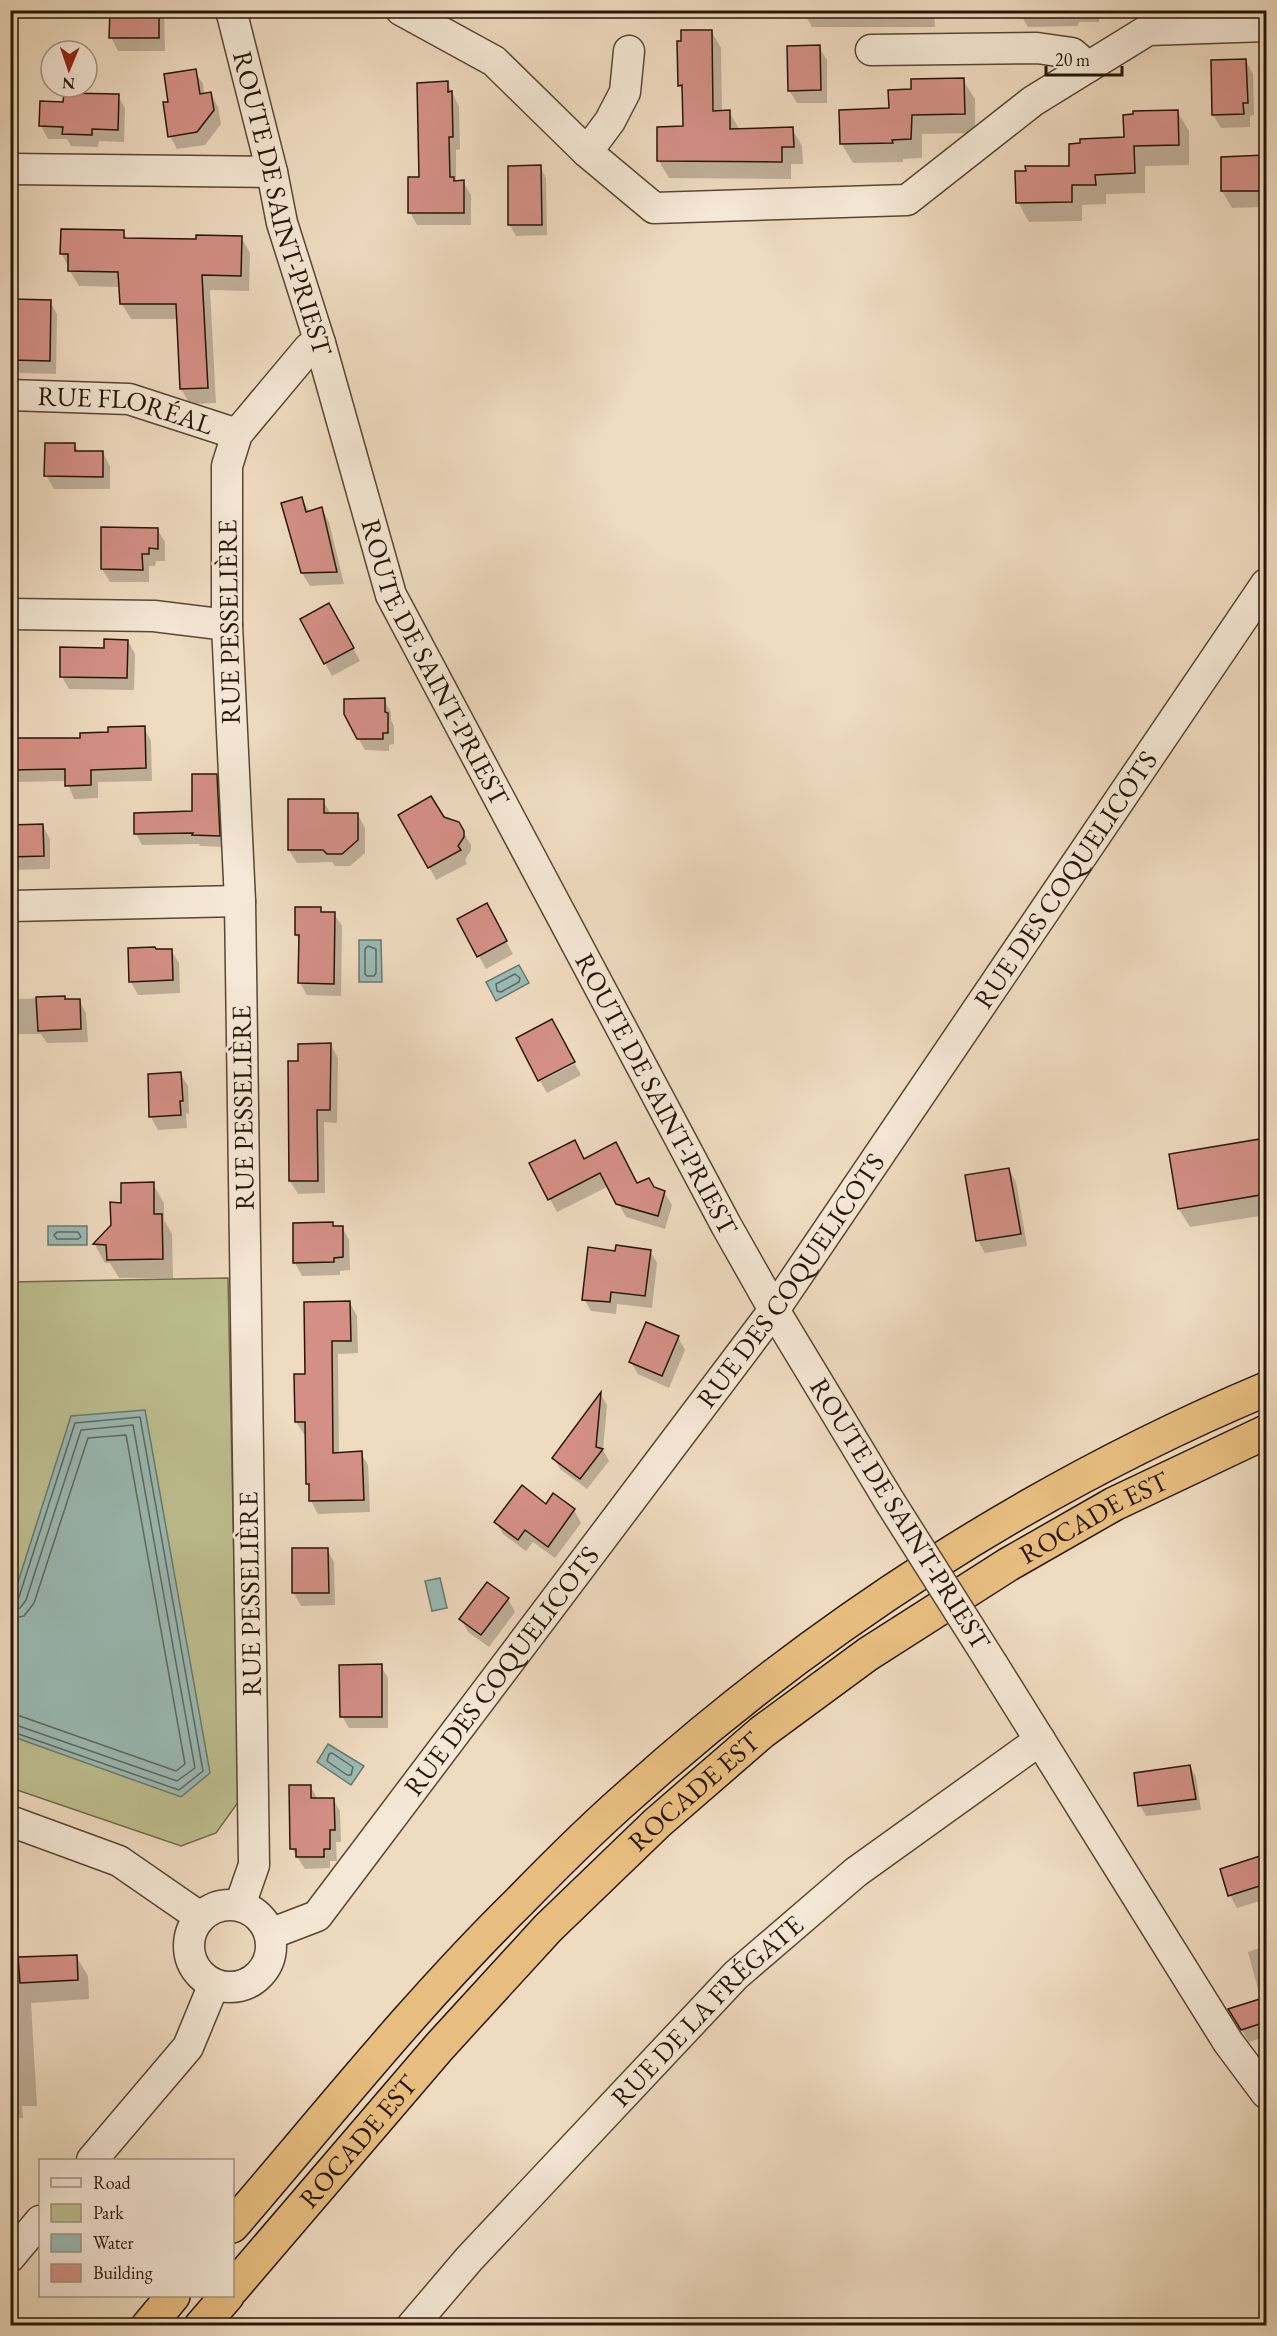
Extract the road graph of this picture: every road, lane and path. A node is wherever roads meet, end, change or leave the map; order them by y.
1 (231, 10) edge
2 (401, 10) edge
3 (1266, 26) edge
4 (871, 50) dead end
5 (629, 51) dead end
6 (1088, 67) junction
7 (587, 152) junction
8 (10, 169) edge
9 (272, 172) junction
10 (320, 343) junction
11 (10, 394) edge
12 (237, 434) junction
13 (1266, 584) edge
14 (10, 614) edge
15 (227, 625) junction
16 (240, 901) junction
17 (10, 906) edge
18 (774, 1310) junction
19 (1266, 1389) edge
20 (1266, 1432) edge
21 (1040, 1740) junction
22 (10, 1821) edge
23 (240, 1905) junction
24 (200, 1917) junction
25 (270, 1934) junction
26 (214, 1984) junction
27 (1266, 2093) edge
28 (93, 2159) edge
29 (39, 2222) edge
30 (234, 2224) edge
31 (10, 2257) edge
32 (234, 2287) edge
33 (171, 2297) edge
34 (224, 2297) edge
35 (148, 2325) edge
36 (201, 2325) edge
37 (412, 2325) edge

1 - 9 street, ROUTE DE SAINT-PRIEST
2 - 7 street
3 - 6 street
4 - 6 street
5 - 7 street
6 - 7 street
8 - 9 street
9 - 10 street, ROUTE DE SAINT-PRIEST
10 - 12 street, RUE PESSELIÈRE
10 - 18 street, ROUTE DE SAINT-PRIEST
11 - 12 street, RUE FLORÉAL
12 - 15 street, RUE PESSELIÈRE
13 - 18 street, RUE DES COQUELICOTS
14 - 15 street
15 - 16 street, RUE PESSELIÈRE
16 - 17 street
16 - 23 street, RUE PESSELIÈRE
18 - 21 street, ROUTE DE SAINT-PRIEST, bridge
18 - 25 street, RUE DES COQUELICOTS
19 - 30 highway, ROCADE EST
20 - 32 highway, ROCADE EST
21 - 27 street, ROUTE DE SAINT-PRIEST
21 - 37 street, RUE DE LA FRÉGATE
22 - 24 street
23 - 24 street
23 - 25 street
24 - 26 street
25 - 26 street
26 - 28 street
29 - 31 street
33 - 35 highway
34 - 36 highway

